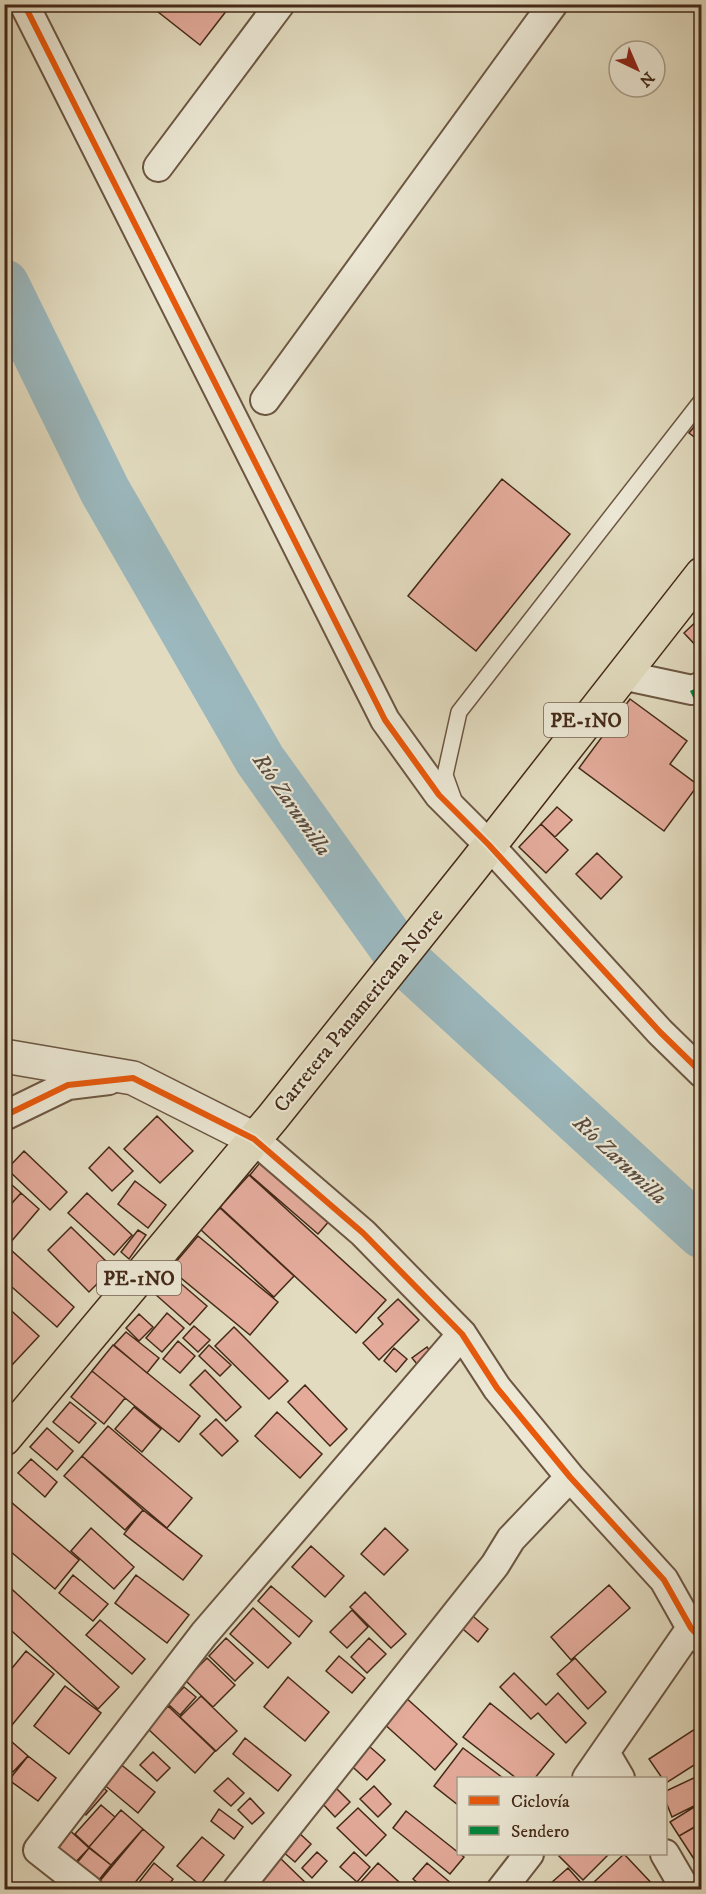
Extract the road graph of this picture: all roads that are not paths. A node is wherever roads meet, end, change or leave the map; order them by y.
1 (24, 4) edge
2 (280, 4) edge
3 (553, 4) edge
4 (158, 167) dead end
5 (265, 399) dead end
6 (702, 400) edge
7 (702, 574) edge
8 (622, 675) junction
9 (702, 686) edge
10 (458, 814) junction
11 (481, 856) junction
12 (4, 1056) edge
13 (702, 1073) edge
14 (133, 1077) junction
15 (4, 1116) edge
16 (263, 1128) junction
17 (462, 1334) junction
18 (4, 1439) edge
19 (570, 1477) junction
20 (696, 1634) edge
21 (606, 1754) junction
22 (589, 1777) edge
23 (619, 1777) edge
24 (528, 1855) edge
25 (665, 1855) edge
26 (88, 1890) edge
27 (237, 1890) edge
28 (501, 1890) edge
29 (686, 1890) edge

1 - 10 street
2 - 4 street
3 - 5 street
6 - 10 lane
7 - 8 main road, Carretera Panamericana Norte / PE-1NO
8 - 9 street
8 - 11 main road, Carretera Panamericana Norte / PE-1NO
10 - 11 street
11 - 13 street
11 - 16 main road, Carretera Panamericana Norte / PE-1NO
12 - 14 street
14 - 15 street
14 - 16 street
16 - 17 street
16 - 18 main road, Carretera Panamericana Norte / PE-1NO
17 - 19 street
17 - 26 street
19 - 20 street
19 - 27 street
20 - 21 street
21 - 22 street
21 - 23 street
24 - 28 street
25 - 29 street

